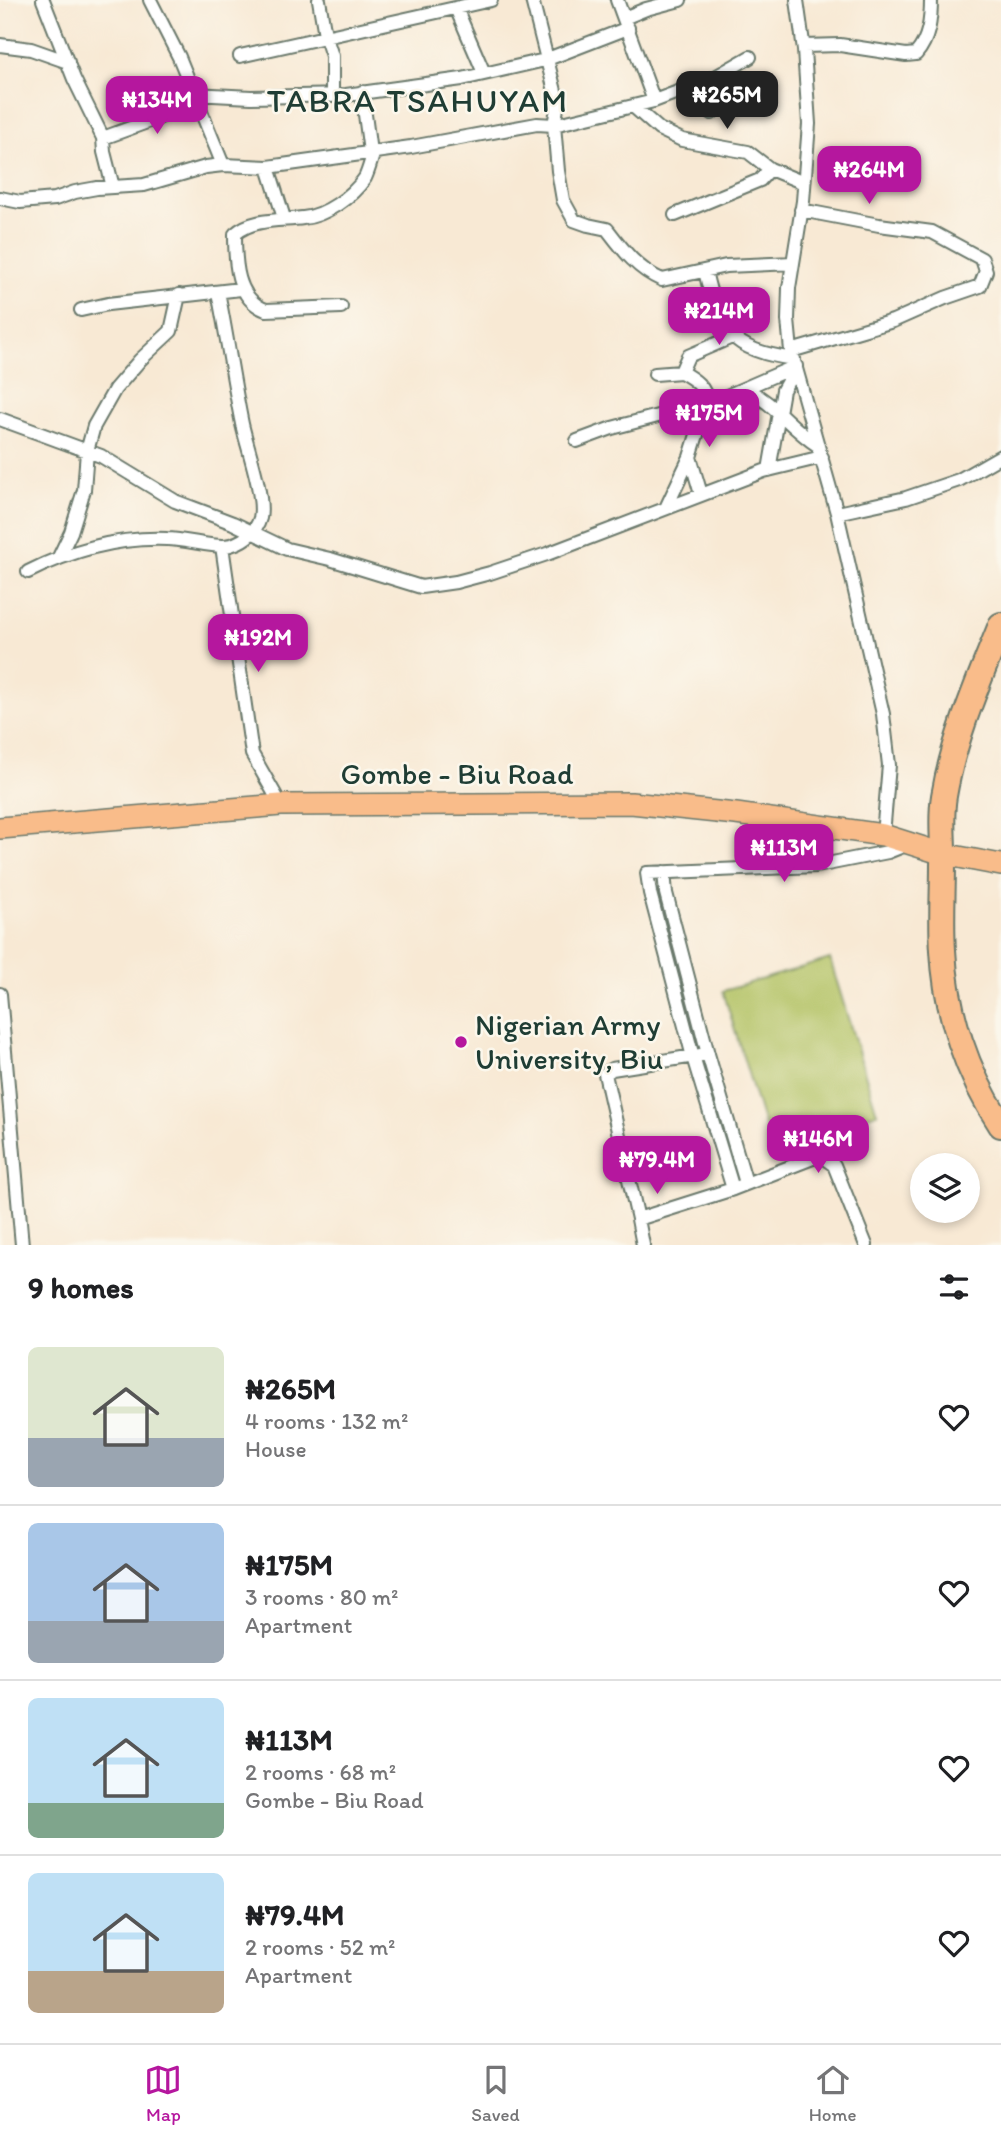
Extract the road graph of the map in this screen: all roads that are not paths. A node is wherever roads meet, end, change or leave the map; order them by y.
1 (43, 0) edge
2 (150, 0) edge
3 (320, 0) edge
4 (491, 0) edge
5 (532, 0) edge
6 (617, 0) edge
7 (680, 0) edge
8 (797, 0) edge
9 (931, 0) edge
10 (456, 8) junction
11 (626, 23) junction
12 (326, 39) junction
13 (0, 45) edge
14 (804, 46) junction
15 (240, 57) dead end
16 (750, 57) dead end
17 (545, 60) junction
18 (68, 62) junction
19 (484, 73) junction
20 (719, 75) junction
21 (362, 92) junction
22 (332, 96) junction
23 (195, 97) junction
24 (654, 101) junction
25 (634, 107) junction
26 (712, 113) dead end
27 (554, 125) junction
28 (103, 138) junction
29 (372, 152) junction
30 (223, 165) junction
31 (268, 167) junction
32 (770, 169) junction
33 (804, 183) junction
34 (113, 187) junction
35 (0, 198) edge
36 (802, 210) junction
37 (676, 215) dead end
38 (284, 218) junction
39 (793, 263) junction
40 (705, 271) junction
41 (241, 289) junction
42 (218, 292) junction
43 (179, 295) junction
44 (341, 307) dead end
45 (81, 310) dead end
46 (732, 337) junction
47 (794, 359) junction
48 (681, 372) junction
49 (655, 374) dead end
50 (746, 389) junction
51 (707, 403) junction
52 (779, 412) junction
53 (0, 419) edge
54 (577, 441) dead end
55 (87, 451) junction
56 (820, 451) junction
57 (1001, 456) edge
58 (690, 457) junction
59 (769, 470) junction
60 (701, 495) junction
61 (666, 508) junction
62 (837, 513) junction
63 (252, 532) junction
64 (222, 546) junction
65 (59, 557) junction
66 (28, 572) dead end
67 (1001, 625) edge
68 (281, 805) junction
69 (0, 828) edge
70 (883, 835) junction
71 (911, 843) junction
72 (944, 847) junction
73 (1001, 851) edge
74 (1001, 865) edge
75 (664, 872) junction
76 (0, 994) edge
77 (708, 1054) junction
78 (693, 1057) junction
79 (1001, 1125) edge
80 (746, 1183) junction
81 (733, 1189) junction
82 (638, 1219) junction
83 (22, 1245) edge
84 (643, 1245) edge
85 (866, 1245) edge

1 - 18 street
2 - 23 street
3 - 12 street
4 - 10 street
5 - 17 street
6 - 11 street
7 - 11 street
8 - 14 street
9 - 14 street
10 - 12 street
10 - 19 street
11 - 17 street
11 - 24 street
12 - 15 street
12 - 22 street
13 - 18 street
14 - 33 street
16 - 20 street
17 - 19 street
17 - 27 street
18 - 28 street
19 - 21 street
20 - 24 street
20 - 26 street
21 - 22 street
21 - 29 street
22 - 23 street
23 - 28 street
23 - 30 street
24 - 25 street
25 - 27 street
25 - 32 street
27 - 29 street
27 - 40 street
28 - 34 street
29 - 31 street
29 - 38 street
30 - 31 street
30 - 34 street
31 - 38 street
32 - 33 street
32 - 37 street
33 - 36 street
34 - 35 street
36 - 39 street
36 - 47 street
38 - 41 street
39 - 40 street
39 - 47 street
40 - 46 street
41 - 42 street
41 - 44 street
42 - 43 street
42 - 63 street
43 - 45 street
43 - 55 street
46 - 47 street
46 - 48 street
47 - 50 street
47 - 52 street
47 - 56 street
48 - 49 street
48 - 51 street
50 - 51 street
50 - 52 street
51 - 54 street
51 - 58 street
52 - 56 street
52 - 59 street
53 - 55 street
55 - 63 street
55 - 65 street
56 - 59 street
56 - 62 street
57 - 62 street
58 - 60 street
58 - 61 street
59 - 60 street
60 - 61 street
61 - 63 street
62 - 70 street
63 - 64 street
64 - 65 street
64 - 68 street
65 - 66 street
67 - 72 highway
68 - 69 main road, Gombe - Biu Road
68 - 70 main road, Gombe - Biu Road
70 - 71 main road, Gombe - Biu Road
71 - 72 main road, Gombe - Biu Road
71 - 75 street
72 - 73 main road
72 - 74 main road
72 - 79 highway
75 - 77 street
75 - 78 street
76 - 83 street
77 - 78 street
77 - 80 street
78 - 81 street
78 - 82 street
80 - 81 street
80 - 85 street
81 - 82 street
82 - 84 street

